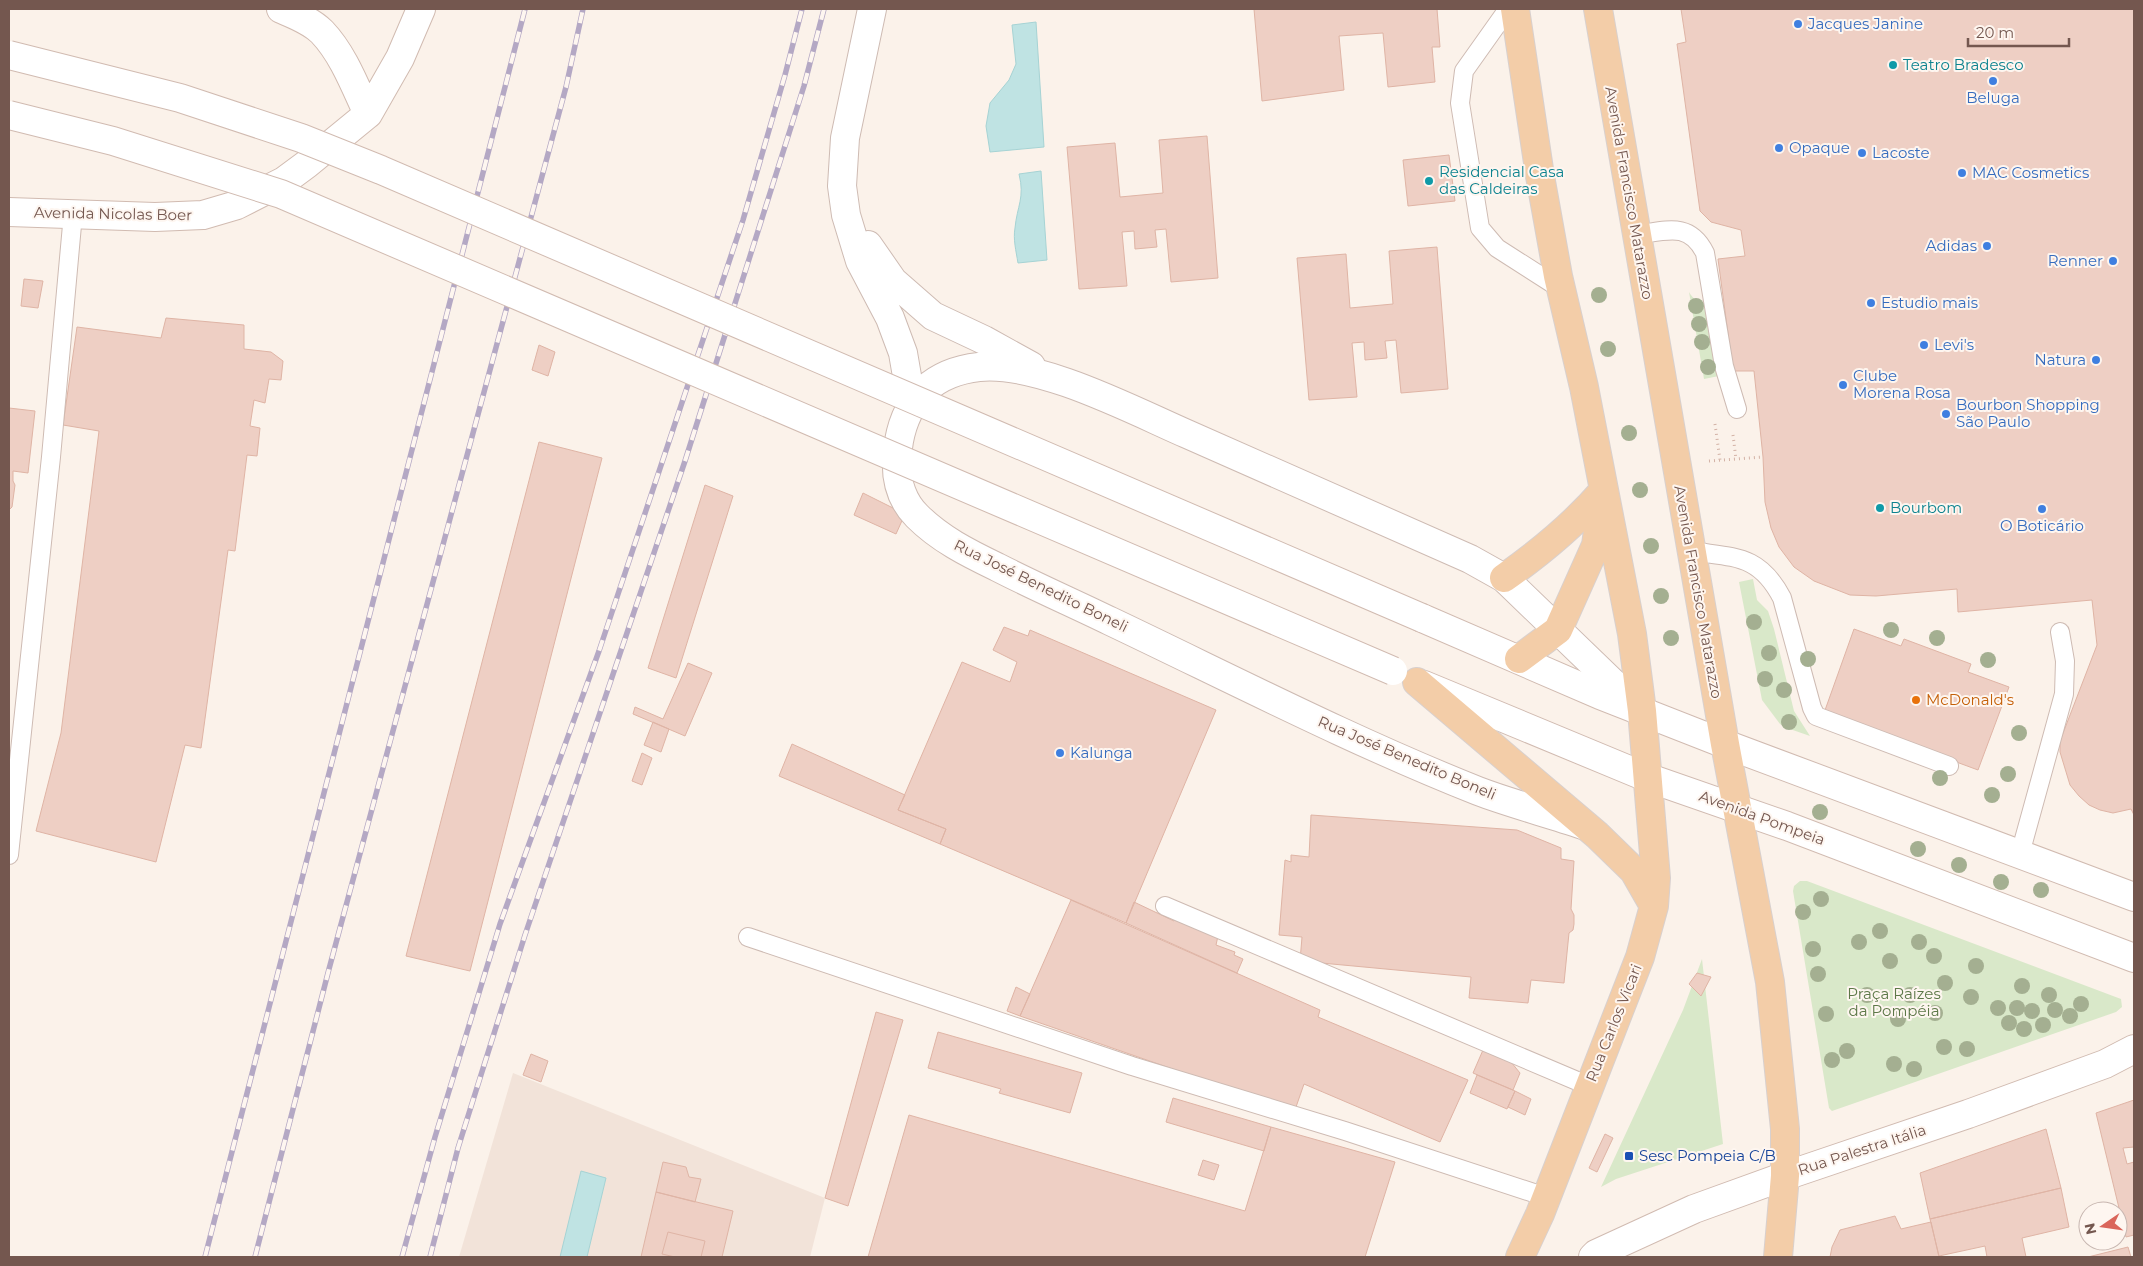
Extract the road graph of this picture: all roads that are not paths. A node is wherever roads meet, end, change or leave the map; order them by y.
1 (281, 9) edge
2 (421, 9) edge
3 (872, 9) edge
4 (1508, 9) edge
5 (1514, 9) edge
6 (1598, 9) edge
7 (9, 55) edge
8 (368, 114) junction
9 (9, 116) edge
10 (9, 212) edge
11 (73, 214) junction
12 (846, 215) junction
13 (1636, 235) junction
14 (1562, 289) junction
15 (1050, 378) junction
16 (912, 405) junction
17 (1738, 409) dead end
18 (1604, 490) junction
19 (1691, 551) junction
20 (1504, 578) junction
21 (1558, 630) junction
22 (2060, 632) dead end
23 (1519, 660) junction
24 (1405, 677) junction
25 (1642, 711) junction
26 (1725, 744) junction
27 (1949, 766) dead end
28 (1646, 777) junction
29 (1738, 810) junction
30 (1583, 825) junction
31 (9, 854) edge
32 (2020, 854) junction
33 (2134, 897) edge
34 (1165, 906) dead end
35 (1654, 906) junction
36 (748, 938) dead end
37 (2134, 958) edge
38 (2134, 1050) edge
39 (1589, 1086) junction
40 (1785, 1176) junction
41 (1546, 1197) junction
42 (1520, 1257) edge
43 (1593, 1257) edge
44 (1778, 1257) edge

1 - 8 main road
2 - 8 main road, Avenida Nicolas Boer
3 - 12 main road
4 - 14 lane
5 - 14 main road
6 - 13 main road, Avenida Francisco Matarazzo
7 - 23 main road, bridge
8 - 11 main road, Avenida Nicolas Boer
9 - 24 main road, Avenida Pompeia, bridge
10 - 11 main road, Avenida Nicolas Boer
11 - 31 lane
12 - 15 main road
12 - 16 main road
13 - 17 lane
13 - 19 main road, Avenida Francisco Matarazzo
14 - 18 main road
15 - 16 main road, Rua José Benedito Boneli
15 - 20 main road, Rua José Benedito Boneli
16 - 30 main road, Rua José Benedito Boneli
18 - 20 main road
18 - 21 main road
18 - 25 main road
19 - 26 main road, Avenida Francisco Matarazzo
19 - 27 lane
20 - 21 main road, Rua José Benedito Boneli
21 - 23 main road
21 - 25 main road, Rua José Benedito Boneli
22 - 32 lane
23 - 25 main road
24 - 28 main road, Avenida Pompeia
24 - 30 main road
25 - 26 main road
25 - 28 main road
26 - 29 main road, Avenida Francisco Matarazzo
26 - 32 main road
28 - 29 main road, Avenida Pompeia
28 - 35 main road, Rua Carlos Vicari
29 - 37 main road, Avenida Pompeia
29 - 40 main road, Avenida Francisco Matarazzo
30 - 35 main road
32 - 33 main road
34 - 39 lane
35 - 39 main road, Rua Carlos Vicari
36 - 41 lane
38 - 40 main road, Rua Palestra Itália
39 - 41 main road, Rua Carlos Vicari
40 - 43 main road, Rua Palestra Itália
40 - 44 main road, Avenida Francisco Matarazzo
41 - 42 main road, Rua Carlos Vicari

